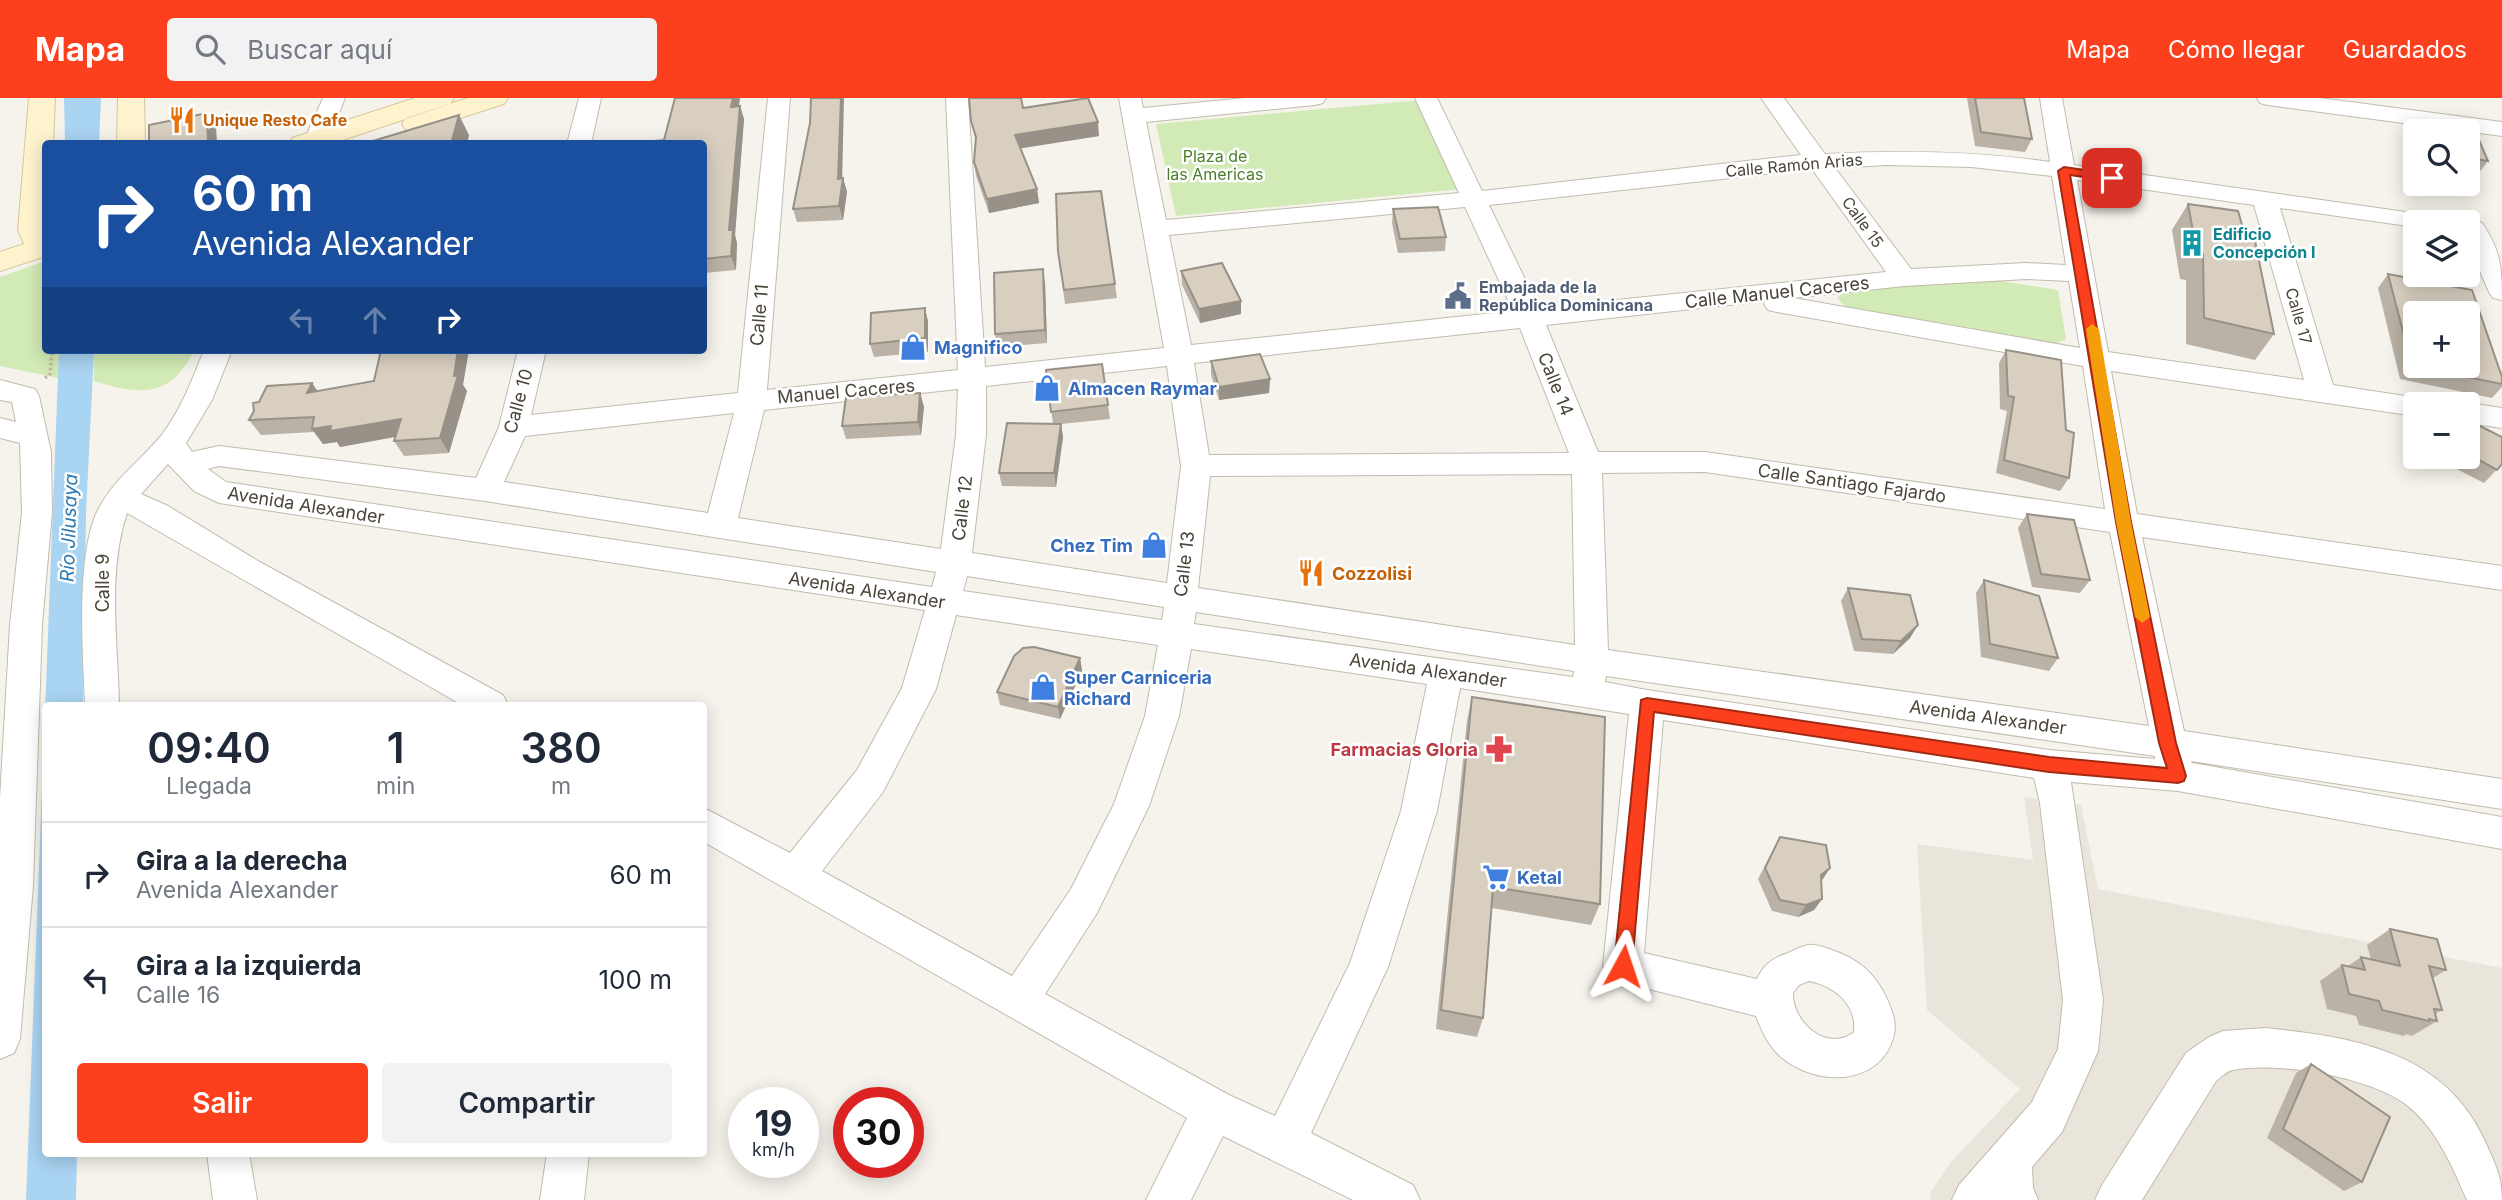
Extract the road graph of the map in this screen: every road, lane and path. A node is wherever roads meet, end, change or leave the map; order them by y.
1 (42, 98) edge
2 (131, 98) edge
3 (334, 98) edge
4 (441, 98) edge
5 (495, 98) edge
6 (590, 98) edge
7 (779, 98) edge
8 (957, 98) edge
9 (1315, 98) edge
10 (1426, 98) edge
11 (1772, 98) edge
12 (2051, 98) edge
13 (2267, 98) edge
14 (1132, 107) edge
15 (2502, 128) edge
16 (131, 140) edge
17 (312, 140) edge
18 (317, 140) edge
19 (369, 140) edge
20 (580, 140) edge
21 (1818, 161) junction
22 (2064, 171) junction
23 (1474, 199) junction
24 (2265, 199) junction
25 (2403, 218) edge
26 (1155, 229) junction
27 (2480, 229) edge
28 (2502, 232) edge
29 (41, 238) edge
30 (0, 241) edge
31 (2480, 247) edge
32 (0, 262) edge
33 (2082, 274) junction
34 (1903, 278) junction
35 (2502, 292) edge
36 (1740, 297) junction
37 (1530, 317) junction
38 (216, 354) edge
39 (531, 354) edge
40 (1179, 356) junction
41 (2098, 360) junction
42 (972, 379) junction
43 (0, 390) edge
44 (2321, 392) junction
45 (751, 400) junction
46 (2403, 404) edge
47 (2480, 415) edge
48 (2502, 418) edge
49 (514, 427) junction
50 (16, 432) edge
51 (179, 454) junction
52 (1587, 461) junction
53 (1196, 466) junction
54 (485, 490) junction
55 (121, 498) junction
56 (2123, 522) junction
57 (720, 528) junction
58 (955, 562) junction
59 (2502, 578) edge
60 (943, 602) junction
61 (1178, 615) junction
62 (13, 628) edge
63 (1446, 673) junction
64 (1590, 677) junction
65 (102, 702) edge
66 (486, 702) edge
67 (1647, 704) junction
68 (2173, 760) junction
69 (2049, 765) junction
70 (2502, 794) edge
71 (707, 826) edge
72 (2502, 833) edge
73 (795, 876) junction
74 (7, 889) edge
75 (1019, 999) junction
76 (1771, 1001) dead end
77 (0, 1039) edge
78 (1214, 1110) junction
79 (1284, 1142) junction
80 (229, 1157) edge
81 (567, 1157) edge
82 (2010, 1186) edge
83 (1372, 1194) edge
84 (235, 1200) edge
85 (562, 1200) edge
86 (1168, 1200) edge
87 (1975, 1200) edge
88 (1982, 1200) edge
89 (2117, 1200) edge
90 (2489, 1200) edge

1 - 29 main road
2 - 16 main road
3 - 17 street
4 - 18 main road
5 - 19 main road
6 - 20 street
7 - 45 street, Calle 11
8 - 42 street, Calle 12
9 - 14 street
10 - 23 street, Calle 14
11 - 21 street, Calle 15
12 - 22 street
13 - 15 street
14 - 26 street, Calle 13
21 - 22 street, Calle Ramón Arias
21 - 23 street, Calle Ramón Arias
21 - 34 street, Calle 15
22 - 24 street, Calle Ramón Arias
22 - 33 street
23 - 26 street, Calle Ramón Arias
23 - 37 street, Calle 14
24 - 25 street, Calle Ramón Arias
24 - 44 street, Calle 17
26 - 40 street, Calle 13
27 - 28 street
29 - 30 main road
29 - 32 main road
31 - 35 street
33 - 34 street, Calle Manuel Caceres
33 - 41 street
34 - 36 street, Calle Manuel Caceres
36 - 37 street, Calle Manuel Caceres
36 - 41 street
37 - 40 street, Calle Manuel Caceres
37 - 52 street, Calle 14
38 - 51 street, Calle 9
39 - 49 street, Calle 10
40 - 42 street, Manuel Caceres
40 - 53 street, Calle 13
41 - 44 street
41 - 56 street
42 - 45 street, Manuel Caceres
42 - 58 street, Calle 12
43 - 50 street
44 - 46 street
45 - 49 street, Manuel Caceres
45 - 57 street, Calle 11
47 - 48 street
49 - 54 street, Calle 10
50 - 62 street
51 - 54 street, Avenida Alexander
51 - 55 street, Calle 9
51 - 60 street, Avenida Alexander
52 - 53 street, Calle Santiago Fajardo
52 - 56 street, Calle Santiago Fajardo
52 - 64 street, Calle 14
53 - 61 street, Calle 13
54 - 57 street, Avenida Alexander
55 - 65 street, Calle 9
55 - 66 street
56 - 59 street, Calle Santiago Fajardo
56 - 68 street
57 - 58 street, Avenida Alexander
58 - 60 street, Calle 12
58 - 61 street, Avenida Alexander
60 - 61 street, Avenida Alexander
60 - 73 street, Calle 12
61 - 63 street, Avenida Alexander
61 - 64 street, Avenida Alexander
61 - 75 street, Calle 13
62 - 74 street
63 - 64 street, Avenida Alexander
63 - 79 street
64 - 67 street, Avenida Alexander
64 - 68 street, Avenida Alexander
67 - 69 street, Avenida Alexander
67 - 76 street
68 - 69 street, Avenida Alexander
68 - 70 street, Avenida Alexander
68 - 72 street, Avenida Alexander
69 - 82 street
71 - 73 street
73 - 75 street
74 - 77 street
75 - 78 street
78 - 79 street
78 - 86 street
79 - 83 street
80 - 84 street
81 - 85 street
82 - 87 street
82 - 88 street
89 - 90 street

